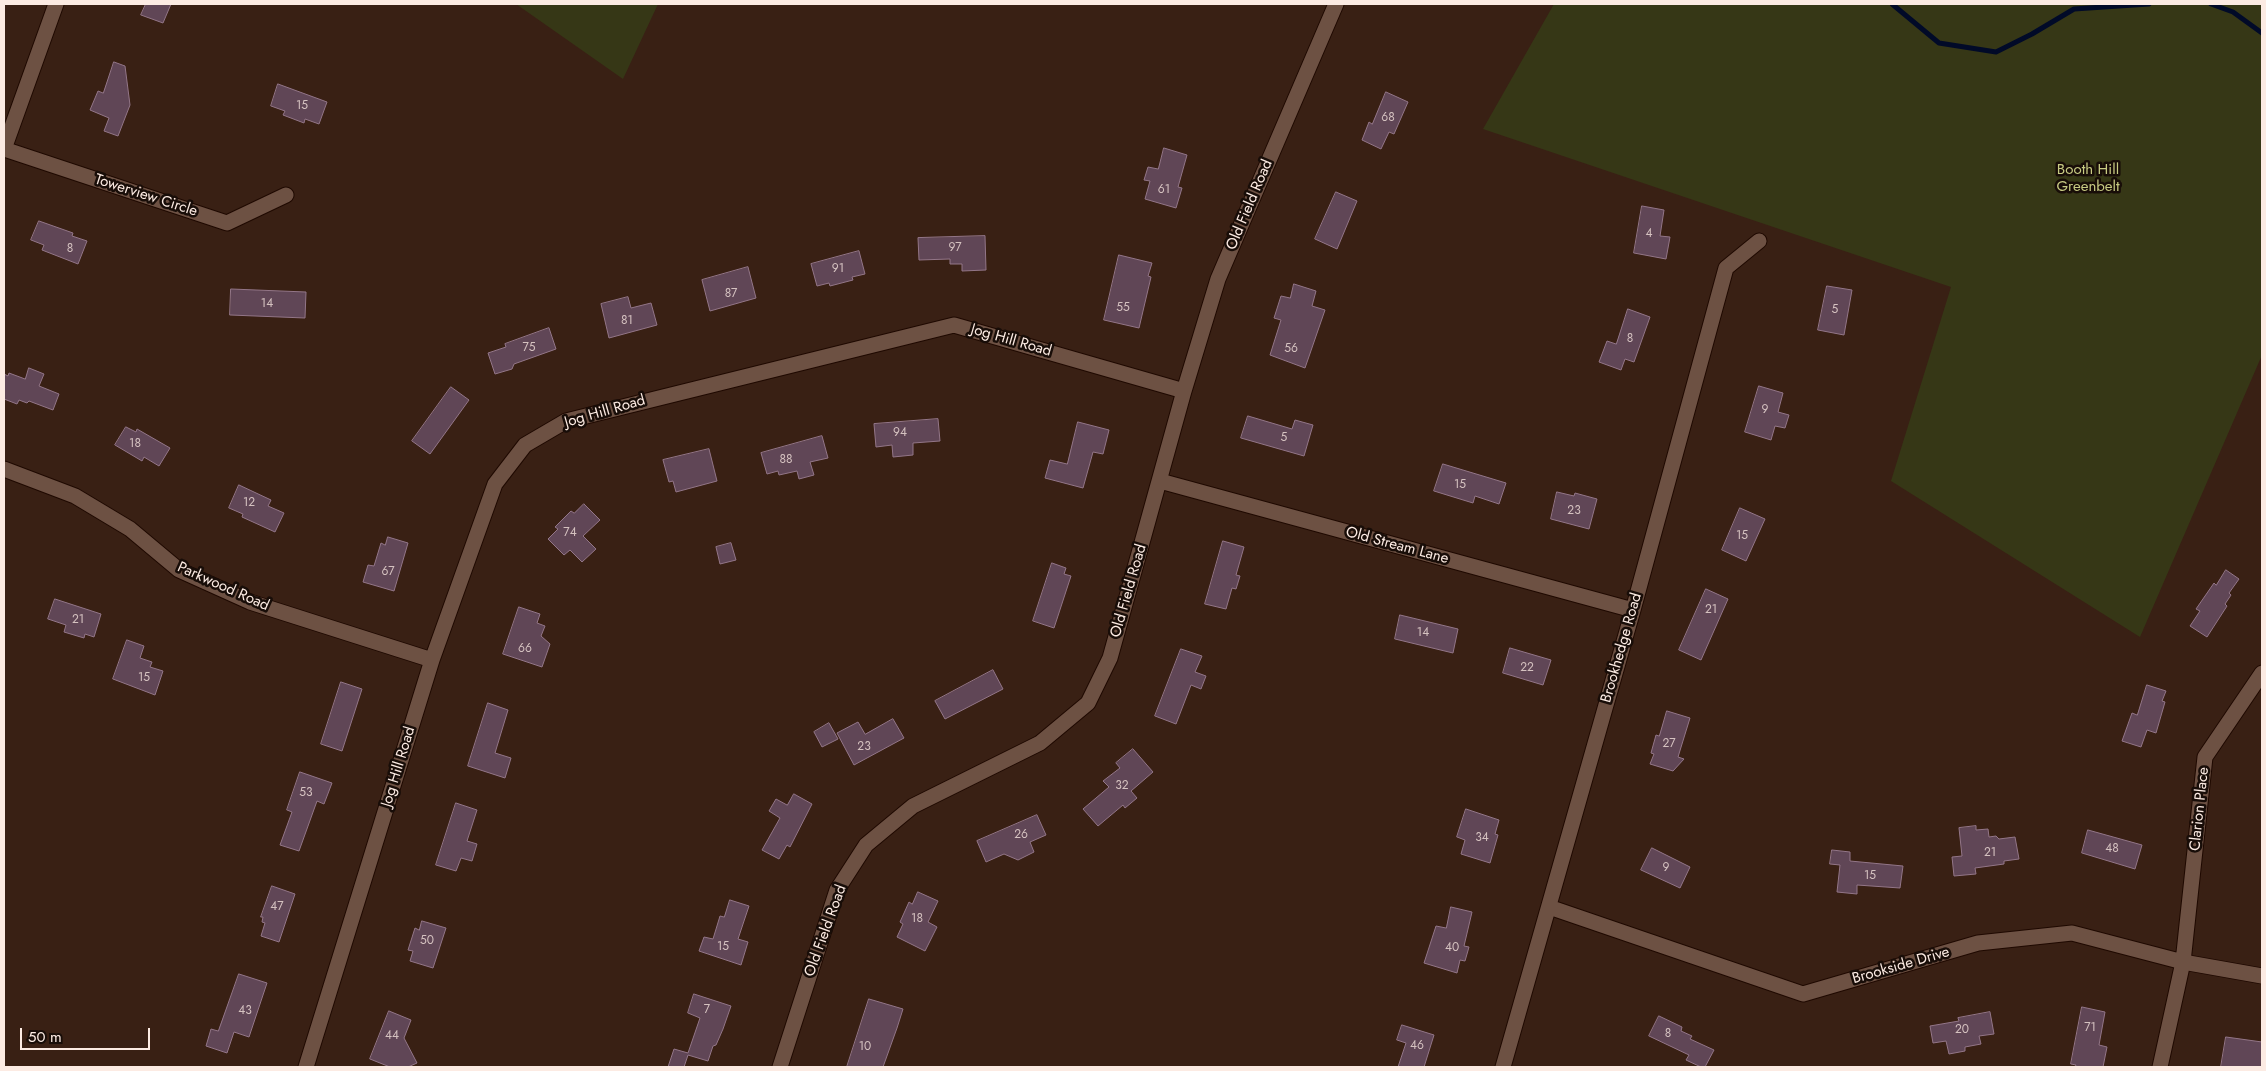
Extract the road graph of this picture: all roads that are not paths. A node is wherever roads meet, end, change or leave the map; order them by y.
1 (56, 4) edge
2 (1336, 4) edge
3 (4, 149) edge
4 (286, 195) dead end
5 (1759, 241) dead end
6 (1184, 391) junction
7 (4, 469) edge
8 (1160, 481) junction
9 (1633, 610) junction
10 (432, 660) junction
11 (2262, 673) edge
12 (1549, 907) junction
13 (2183, 962) junction
14 (2262, 976) edge
15 (306, 1067) edge
16 (780, 1067) edge
17 (1503, 1067) edge
18 (2160, 1067) edge

1 - 3 street
2 - 6 street, Old Field Road
3 - 4 street, Towerview Circle
5 - 9 street, Brookhedge Road
6 - 8 street, Old Field Road
6 - 10 street, Jog Hill Road
7 - 10 street, Parkwood Road
8 - 9 street, Old Stream Lane
8 - 16 street, Old Field Road
9 - 12 street, Brookhedge Road
10 - 15 street, Jog Hill Road
11 - 13 street, Clarion Place
12 - 13 street, Brookside Drive
12 - 17 street, Brookhedge Road
13 - 14 street, Brookside Drive
13 - 18 street, Clarion Place

